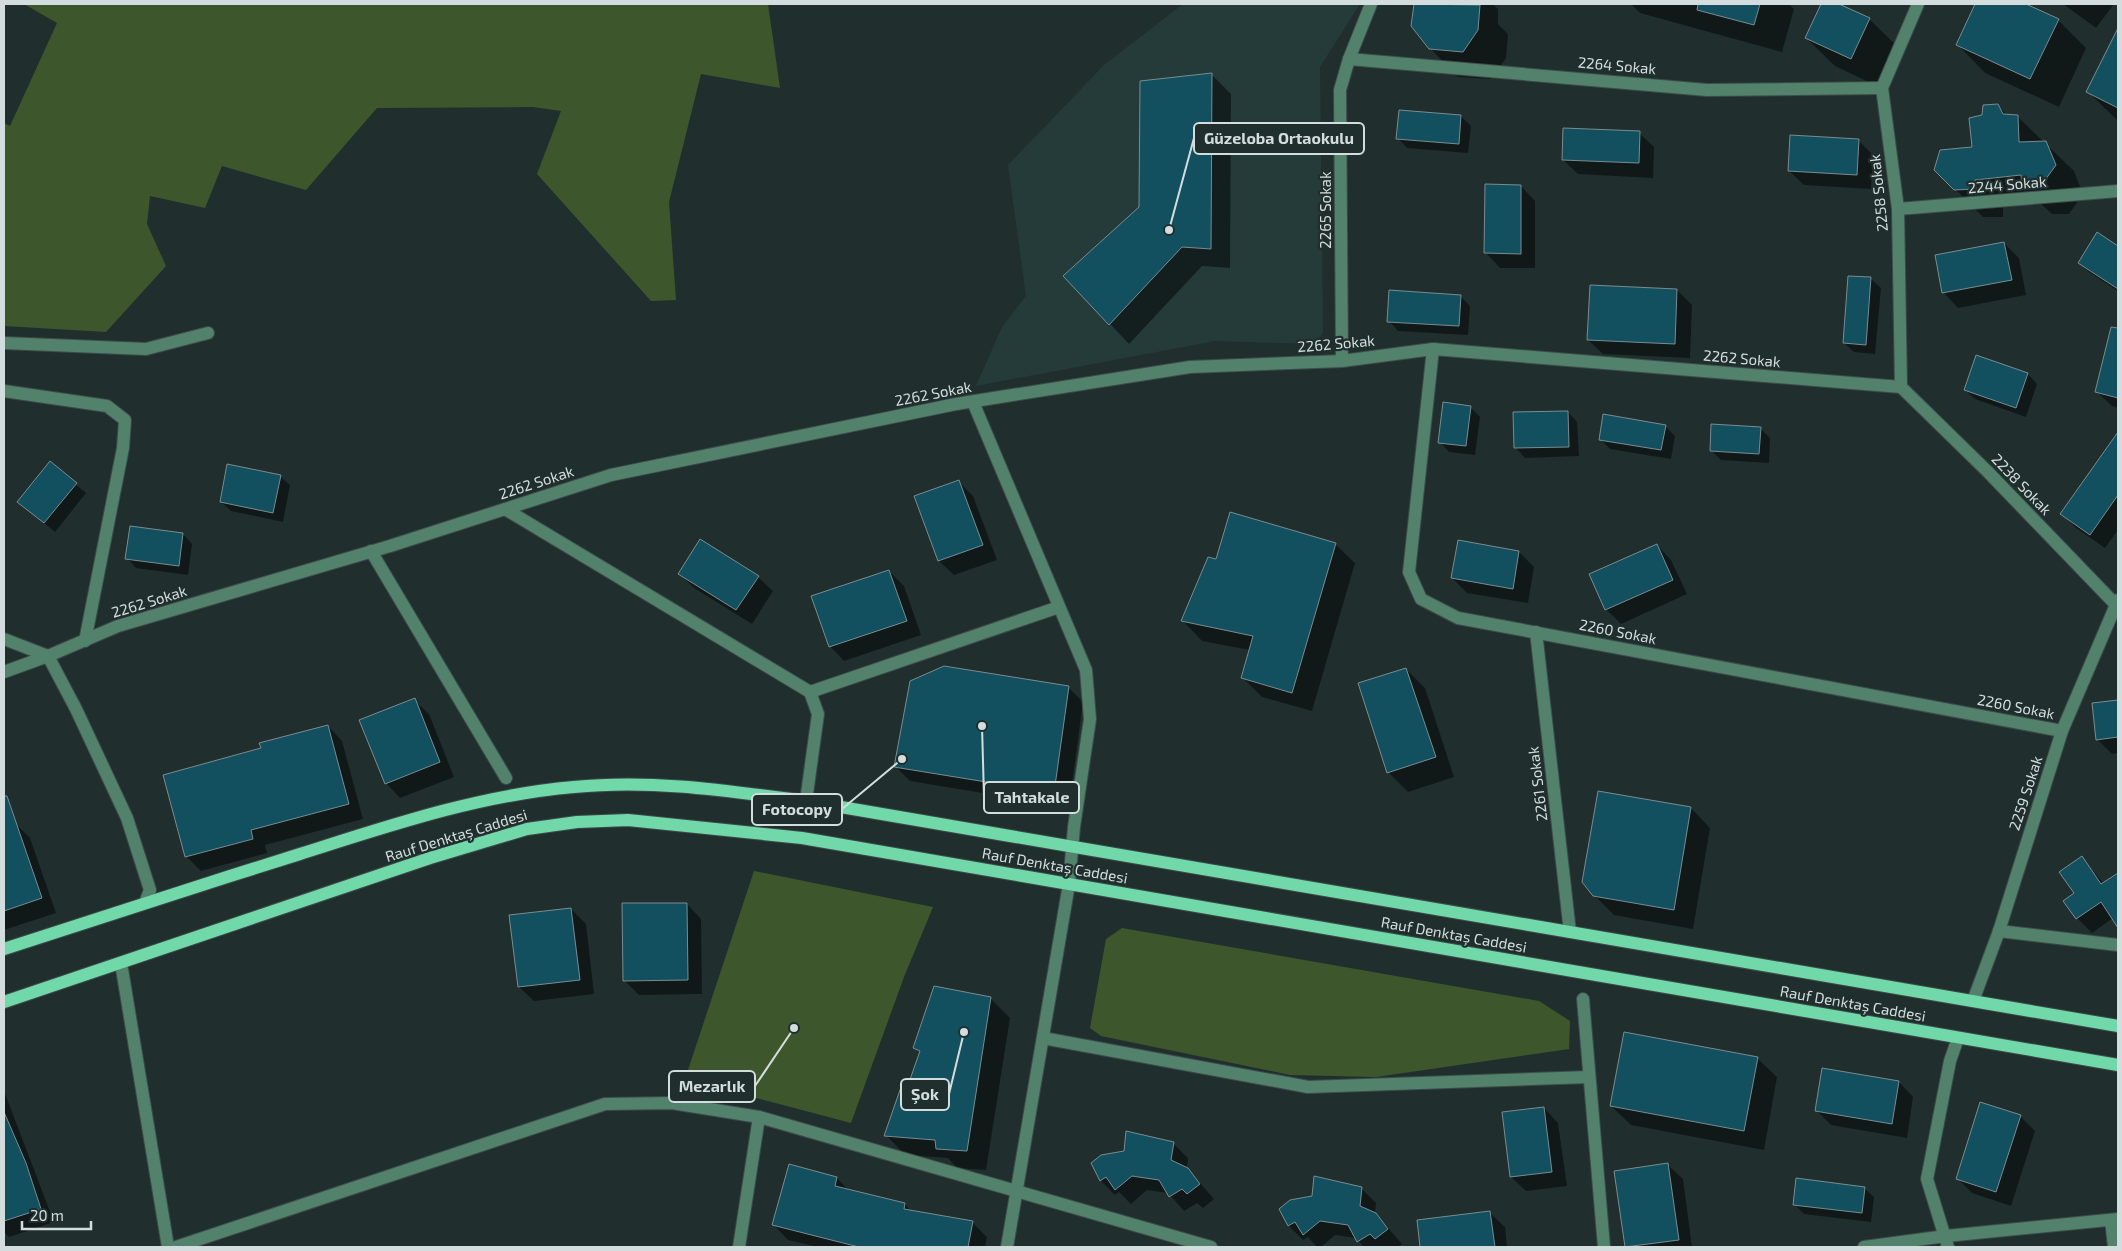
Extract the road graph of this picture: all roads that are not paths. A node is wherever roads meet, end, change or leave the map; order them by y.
1 (1371, 4) edge
2 (1918, 4) edge
3 (1349, 58) junction
4 (1882, 88) junction
5 (2118, 191) edge
6 (1898, 209) junction
7 (208, 333) dead end
8 (4, 342) edge
9 (1433, 350) junction
10 (1342, 361) junction
11 (1900, 387) junction
12 (4, 391) edge
13 (973, 402) junction
14 (506, 509) junction
15 (371, 551) junction
16 (2118, 604) edge
17 (1059, 606) junction
18 (1536, 632) junction
19 (4, 639) edge
20 (85, 641) junction
21 (48, 656) junction
22 (4, 672) edge
23 (810, 692) junction
24 (2062, 731) junction
25 (506, 778) dead end
26 (806, 801) junction
27 (1073, 847) junction
28 (1069, 884) junction
29 (145, 903) junction
30 (1999, 931) junction
31 (1570, 932) junction
32 (2118, 945) edge
33 (4, 949) edge
34 (121, 963) junction
35 (1583, 999) dead end
36 (1973, 1001) junction
37 (4, 1002) edge
38 (2118, 1026) edge
39 (1043, 1038) junction
40 (1958, 1038) junction
41 (2118, 1066) edge
42 (1590, 1077) junction
43 (759, 1117) junction
44 (1018, 1192) junction
45 (2115, 1219) edge
46 (1947, 1242) edge
47 (1193, 1245) edge
48 (168, 1247) edge
49 (176, 1247) edge
50 (739, 1247) edge
51 (1008, 1247) edge
52 (1211, 1247) edge
53 (1604, 1247) edge
54 (1864, 1247) edge
55 (2114, 1247) edge

1 - 3 street, 2265 Sokak
2 - 4 street
3 - 4 street, 2264 Sokak
3 - 10 street, 2265 Sokak
4 - 6 street, 2258 Sokak
5 - 6 street, 2244 Sokak
6 - 11 street, 2258 Sokak
7 - 8 street
9 - 10 street, 2262 Sokak
9 - 11 street, 2262 Sokak
9 - 18 street, 2260 Sokak
10 - 13 street, 2262 Sokak
11 - 16 street, 2238 Sokak
12 - 20 street
13 - 14 street, 2262 Sokak
13 - 17 street
14 - 15 street, 2262 Sokak
14 - 23 street
15 - 20 street, 2262 Sokak
15 - 25 street
16 - 24 street, 2259 Sokak
17 - 23 street
17 - 27 street
18 - 24 street, 2260 Sokak
18 - 31 street, 2261 Sokak
19 - 21 street
20 - 21 street, 2262 Sokak
21 - 22 street, 2262 Sokak
21 - 29 street
23 - 26 street
24 - 30 street, 2259 Sokak
26 - 27 main road, Rauf Denktaş Caddesi
26 - 29 main road, Rauf Denktaş Caddesi
27 - 28 street
27 - 31 main road, Rauf Denktaş Caddesi
28 - 34 main road, Rauf Denktaş Caddesi
28 - 39 street
28 - 40 main road, Rauf Denktaş Caddesi
29 - 33 main road, Rauf Denktaş Caddesi
30 - 32 street
30 - 36 street, 2259 Sokak
31 - 36 main road, Rauf Denktaş Caddesi
34 - 37 main road, Rauf Denktaş Caddesi
34 - 48 street
35 - 42 street
36 - 38 main road, Rauf Denktaş Caddesi
39 - 42 street
39 - 44 street
40 - 41 main road, Rauf Denktaş Caddesi
40 - 46 street
42 - 53 street
43 - 44 street
43 - 49 street
43 - 50 street
44 - 47 street
44 - 51 street
45 - 46 street
45 - 55 street
46 - 54 street
47 - 52 street

